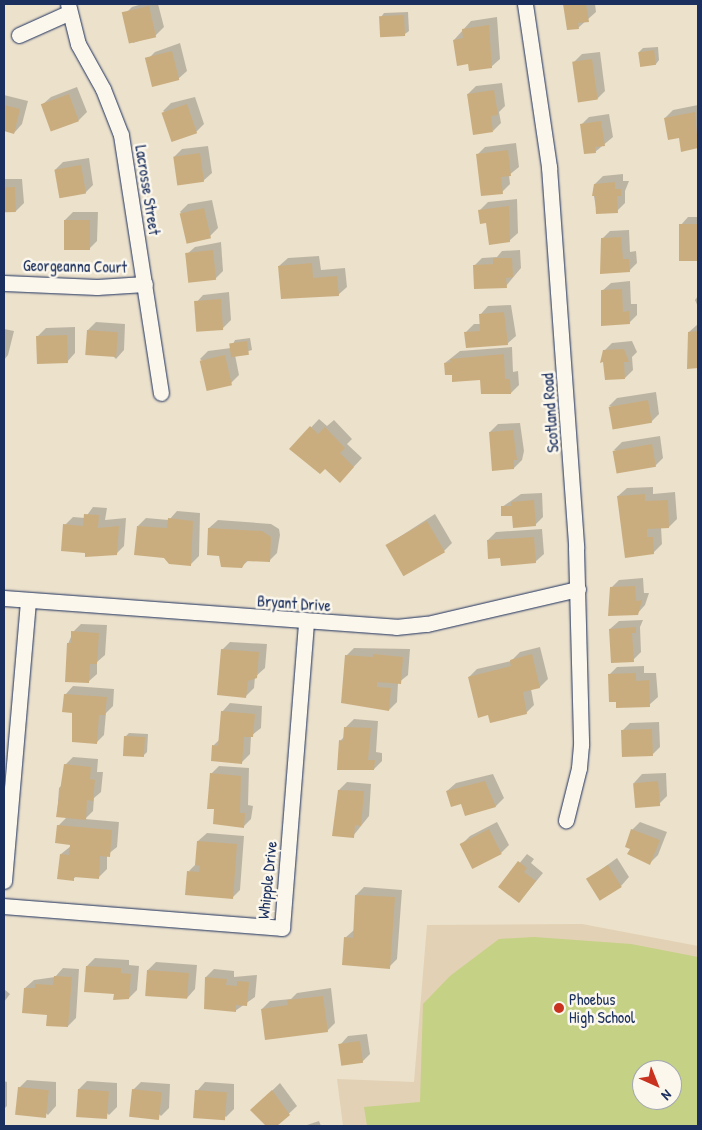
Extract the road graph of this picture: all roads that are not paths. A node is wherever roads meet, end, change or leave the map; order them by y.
1 (525, 4) edge
2 (68, 9) edge
3 (19, 35) dead end
4 (4, 283) edge
5 (145, 284) junction
6 (160, 393) dead end
7 (578, 589) junction
8 (4, 598) edge
9 (28, 600) junction
10 (306, 621) junction
11 (566, 820) dead end
12 (4, 881) edge
13 (4, 906) edge

1 - 7 street, Scotland Road
2 - 3 street
2 - 5 street, Lacrosse Street
4 - 5 street, Georgeanna Court
5 - 6 street, Lacrosse Street
7 - 10 street, Bryant Drive
7 - 11 street, Scotland Road
8 - 9 street, Bryant Drive
9 - 10 street, Bryant Drive
9 - 12 street
10 - 13 street, Whipple Drive

